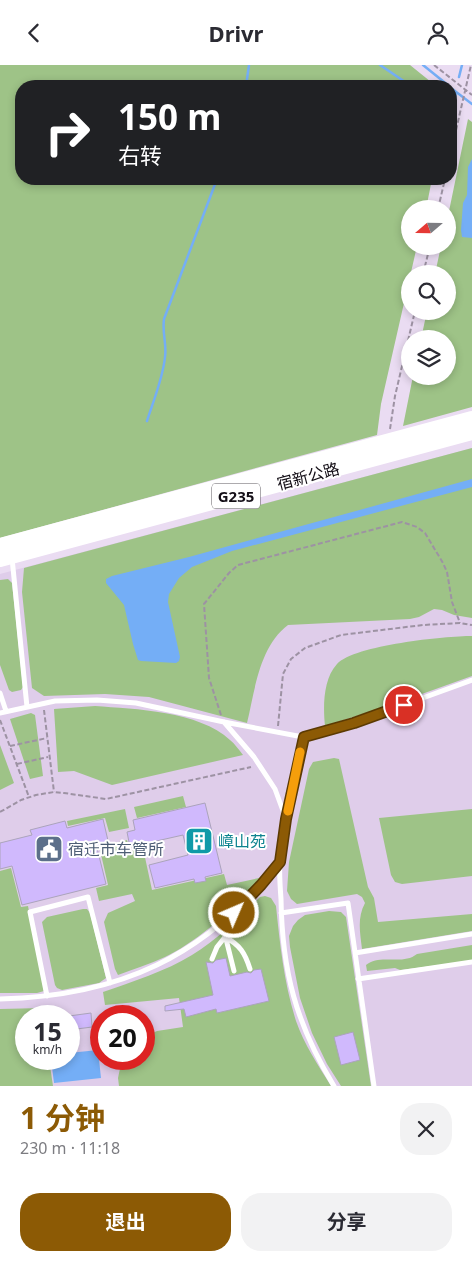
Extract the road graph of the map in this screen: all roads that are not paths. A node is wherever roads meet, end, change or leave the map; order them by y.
1 (472, 419) edge
2 (472, 432) edge
3 (4, 554) edge
4 (472, 681) edge
5 (0, 693) edge
6 (27, 707) junction
7 (3, 712) edge
8 (224, 723) junction
9 (304, 737) junction
10 (286, 819) junction
11 (280, 862) junction
12 (281, 913) junction
13 (222, 923) junction
14 (472, 934) edge
15 (225, 937) junction
16 (355, 953) junction
17 (212, 959) dead end
18 (472, 962) edge
19 (250, 969) dead end
20 (234, 971) dead end
21 (358, 979) junction
22 (110, 983) junction
23 (47, 996) junction
24 (0, 999) edge
25 (334, 1086) edge
26 (374, 1086) edge

1 - 3 highway, 宿新公路 / G235
2 - 3 highway, 宿新公路 / G235
3 - 6 lane
4 - 9 lane
5 - 7 lane
6 - 7 lane
6 - 8 lane
8 - 9 lane
8 - 10 lane
9 - 10 lane
10 - 11 lane
11 - 12 lane
11 - 13 lane
12 - 16 lane
12 - 25 lane
13 - 15 lane
13 - 22 lane
14 - 16 lane
15 - 17 lane
15 - 19 lane
15 - 20 lane
16 - 21 lane
18 - 21 lane
21 - 26 lane
22 - 23 lane
22 - 23 lane
23 - 24 lane

